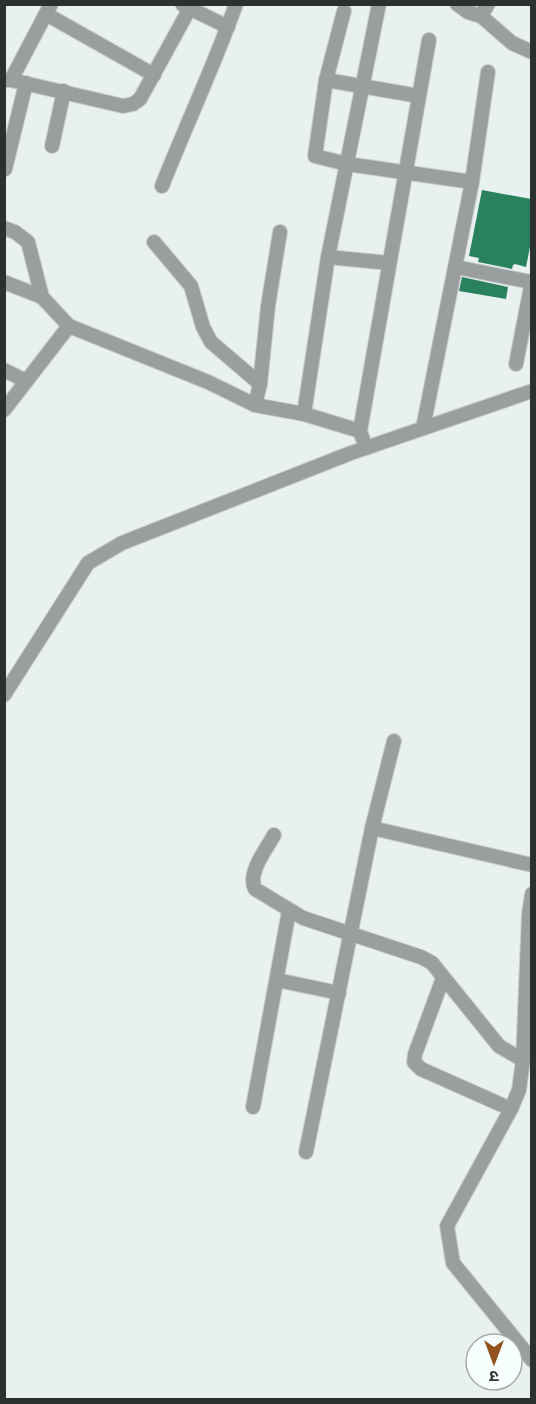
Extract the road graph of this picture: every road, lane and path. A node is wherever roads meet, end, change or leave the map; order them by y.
1 (236, 4) edge
2 (379, 4) edge
3 (457, 4) edge
4 (185, 6) edge
5 (49, 9) edge
6 (485, 10) edge
7 (344, 11) dead end
8 (228, 27) junction
9 (429, 40) dead end
10 (531, 52) edge
11 (488, 72) dead end
12 (154, 75) junction
13 (8, 80) edge
14 (326, 80) junction
15 (26, 83) junction
16 (362, 87) junction
17 (64, 91) junction
18 (419, 96) junction
19 (52, 146) dead end
20 (347, 164) junction
21 (5, 169) edge
22 (407, 172) junction
23 (472, 182) junction
24 (162, 186) dead end
25 (4, 228) edge
26 (280, 232) dead end
27 (154, 242) dead end
28 (328, 256) junction
29 (388, 262) junction
30 (456, 267) junction
31 (531, 281) edge
32 (4, 282) edge
33 (42, 297) junction
34 (69, 326) junction
35 (516, 364) dead end
36 (4, 370) edge
37 (26, 381) junction
38 (260, 384) junction
39 (531, 391) edge
40 (255, 405) junction
41 (4, 410) edge
42 (304, 414) junction
43 (423, 428) junction
44 (360, 431) junction
45 (366, 448) junction
46 (4, 695) edge
47 (394, 741) dead end
48 (372, 828) junction
49 (274, 836) dead end
50 (531, 865) edge
51 (531, 894) edge
52 (289, 911) junction
53 (351, 935) junction
54 (443, 978) junction
55 (277, 980) junction
56 (339, 993) junction
57 (523, 1060) junction
58 (253, 1107) dead end
59 (511, 1109) junction
60 (306, 1152) dead end
61 (531, 1360) edge

1 - 8 street
2 - 16 street
3 - 6 street
4 - 8 street
4 - 12 street
5 - 12 street
5 - 13 street
6 - 10 street
7 - 14 street
8 - 24 street
9 - 18 street
11 - 23 street
12 - 17 street
13 - 15 street
14 - 16 street
14 - 20 street
15 - 17 street
15 - 21 street
16 - 18 street
16 - 20 street
17 - 19 street
18 - 22 street
20 - 22 street
20 - 28 street
22 - 23 street
22 - 29 street
23 - 30 street
25 - 33 street
26 - 38 street
27 - 38 street
28 - 29 street
28 - 42 street
29 - 44 street
30 - 31 street
30 - 43 street
31 - 35 street
32 - 33 street
33 - 34 street
34 - 37 street
34 - 40 street
36 - 37 street
37 - 41 street
38 - 40 street
39 - 43 street
40 - 42 street
42 - 44 street
43 - 45 street
44 - 45 street
45 - 46 street
47 - 48 street
48 - 50 street
48 - 53 street
49 - 52 street
51 - 57 street
52 - 53 street
52 - 55 street
53 - 54 street
53 - 56 street
54 - 57 street
54 - 59 street
55 - 56 street
55 - 58 street
56 - 60 street
57 - 59 street
59 - 61 street

